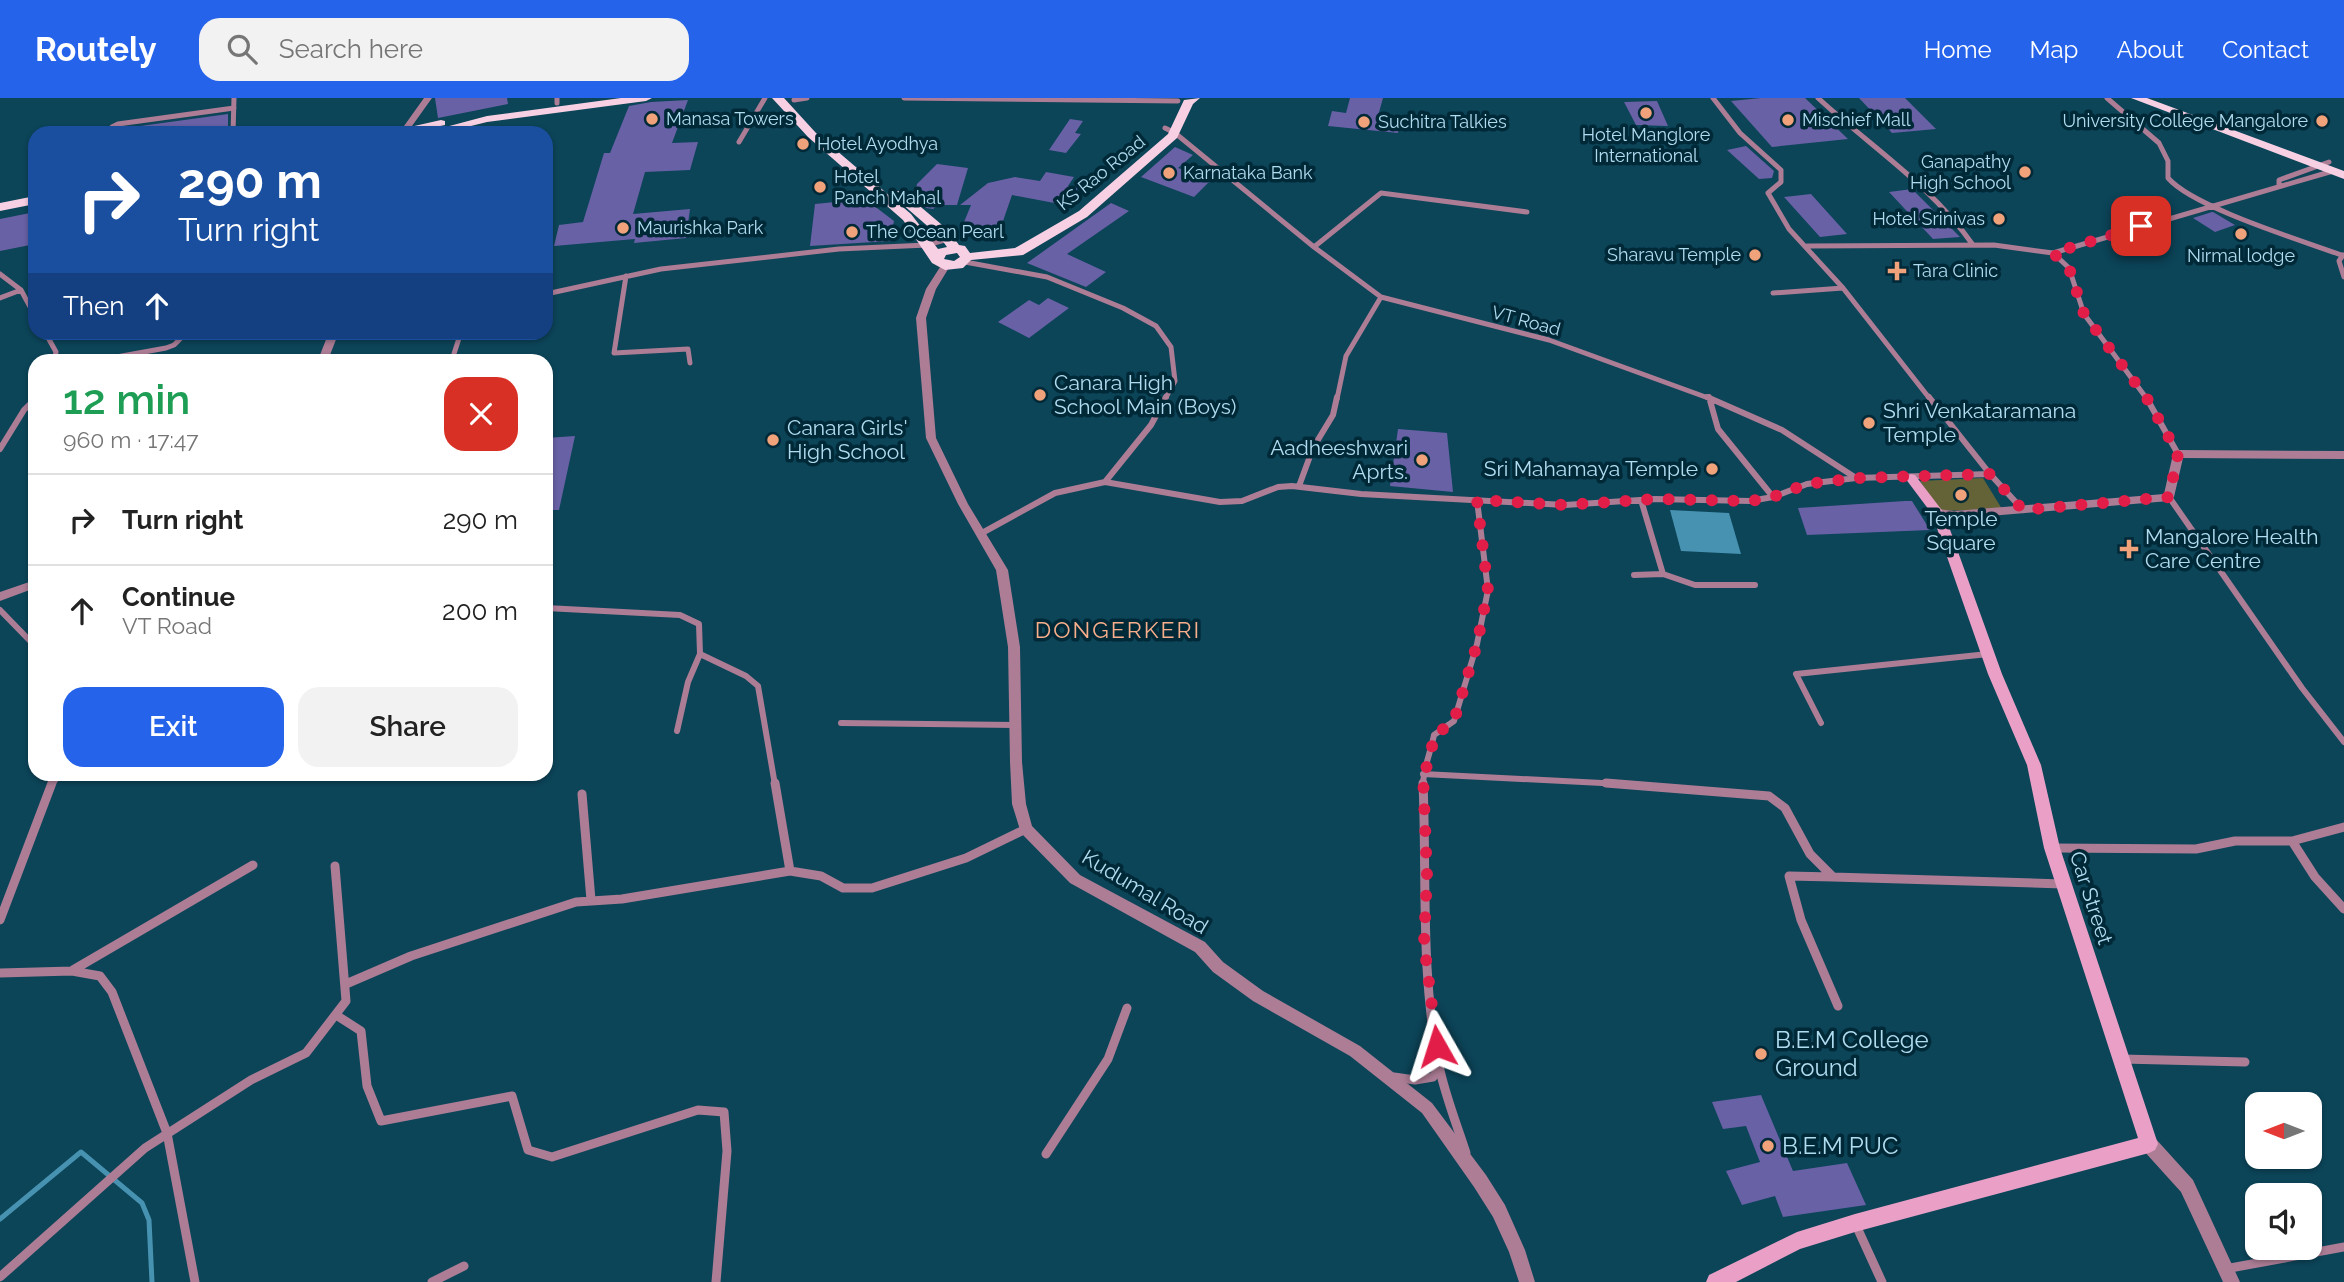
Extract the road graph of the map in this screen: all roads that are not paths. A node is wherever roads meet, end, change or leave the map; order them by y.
1 (234, 98) edge
2 (428, 98) edge
3 (594, 98) edge
4 (646, 98) edge
5 (765, 98) edge
6 (778, 98) edge
7 (904, 98) edge
8 (1194, 98) edge
9 (1713, 98) edge
10 (1818, 98) edge
11 (2107, 98) edge
12 (2137, 98) edge
13 (2149, 98) edge
14 (1179, 100) edge
15 (557, 101) edge
16 (797, 103) edge
17 (234, 108) junction
18 (115, 126) edge
19 (233, 126) edge
20 (408, 126) edge
21 (434, 126) edge
22 (458, 126) edge
23 (1170, 130) junction
24 (739, 142) dead end
25 (2334, 169) edge
26 (2279, 185) junction
27 (28, 201) edge
28 (2209, 204) junction
29 (0, 207) edge
30 (28, 208) edge
31 (1527, 212) dead end
32 (0, 213) edge
33 (928, 245) junction
34 (1973, 245) junction
35 (1807, 246) junction
36 (1314, 247) junction
37 (959, 251) junction
38 (2053, 253) junction
39 (2343, 256) edge
40 (941, 262) junction
41 (0, 274) edge
42 (626, 276) junction
43 (2344, 277) edge
44 (1843, 288) junction
45 (21, 290) junction
46 (553, 292) edge
47 (1773, 293) dead end
48 (1381, 297) junction
49 (0, 298) edge
50 (28, 303) edge
51 (179, 340) edge
52 (133, 354) edge
53 (690, 363) dead end
54 (1709, 397) junction
55 (28, 406) edge
56 (0, 449) edge
57 (2178, 454) junction
58 (2344, 455) edge
59 (1990, 474) junction
60 (1856, 478) junction
61 (1911, 478) junction
62 (1105, 482) junction
63 (1298, 486) junction
64 (1773, 497) junction
65 (2169, 497) junction
66 (1477, 500) junction
67 (1641, 500) junction
68 (2023, 510) junction
69 (1938, 513) junction
70 (982, 533) junction
71 (1664, 574) junction
72 (1634, 575) dead end
73 (1755, 585) dead end
74 (28, 587) edge
75 (0, 597) edge
76 (553, 608) edge
77 (0, 610) edge
78 (28, 639) edge
79 (700, 654) junction
80 (1987, 654) junction
81 (841, 723) dead end
82 (1821, 723) dead end
83 (1015, 725) junction
84 (677, 731) dead end
85 (2344, 742) edge
86 (1423, 774) junction
87 (54, 781) edge
88 (582, 794) dead end
89 (2344, 827) edge
90 (1026, 829) junction
91 (2292, 841) junction
92 (2052, 848) junction
93 (253, 864) dead end
94 (335, 866) dead end
95 (790, 871) junction
96 (1833, 877) junction
97 (2064, 884) junction
98 (591, 900) junction
99 (2344, 909) edge
100 (0, 920) edge
101 (72, 971) junction
102 (0, 973) edge
103 (346, 984) junction
104 (1838, 1006) dead end
105 (1127, 1008) dead end
106 (335, 1015) junction
107 (2121, 1059) junction
108 (2245, 1062) dead end
109 (1439, 1067) junction
110 (1387, 1076) junction
111 (167, 1133) junction
112 (2149, 1144) junction
113 (1046, 1154) dead end
114 (1470, 1167) junction
115 (1855, 1223) junction
116 (2344, 1247) edge
117 (464, 1266) dead end
118 (2229, 1276) edge
119 (0, 1277) edge
120 (195, 1282) edge
121 (432, 1282) edge
122 (716, 1282) edge
123 (1527, 1282) edge
124 (1716, 1282) edge
125 (1882, 1282) edge

1 - 17 street
2 - 20 street
3 - 15 main road
4 - 22 main road
5 - 24 street
6 - 16 main road
7 - 14 street
8 - 23 main road, KS Rao Road
9 - 35 street
10 - 34 street
11 - 28 street
12 - 25 main road
13 - 25 main road
14 - 23 main road
15 - 21 main road
16 - 33 main road
16 - 37 main road
17 - 18 street
17 - 19 street
23 - 36 street, VT Road
23 - 37 main road, KS Rao Road
25 - 26 street
25 - 26 street
26 - 28 street
27 - 29 main road
28 - 38 street
28 - 39 street
30 - 32 main road
31 - 36 street
33 - 37 street
33 - 40 main road
33 - 42 street
34 - 35 street
34 - 38 street
35 - 44 street
36 - 48 street, VT Road
37 - 40 main road, KS Rao Road
37 - 62 street
38 - 57 street
39 - 43 street
40 - 70 street
41 - 45 street
42 - 46 street
42 - 53 street
44 - 47 street
44 - 59 street
45 - 49 street
45 - 50 street
48 - 54 street, VT Road
48 - 63 street
51 - 52 street
54 - 60 street, VT Road
54 - 64 street
55 - 56 street
57 - 58 street
57 - 65 street
59 - 61 street
59 - 68 street
60 - 61 street
60 - 64 street
61 - 69 main road, Car Street
62 - 63 street
62 - 70 street
63 - 66 street
64 - 67 street
65 - 68 street
65 - 85 street
66 - 67 street
66 - 86 street
67 - 71 street
68 - 69 street
69 - 80 main road, Car Street
70 - 83 street
71 - 72 street
71 - 73 street
74 - 75 street
76 - 79 street
77 - 78 street
79 - 84 street
79 - 95 street
80 - 82 street
80 - 92 main road, Car Street
81 - 83 street
83 - 90 street
86 - 96 street
86 - 109 street
87 - 100 street
88 - 98 street
89 - 91 street
90 - 95 street
90 - 110 street, Kudumal Road
91 - 92 street
91 - 99 street
92 - 97 main road, Car Street
93 - 101 street
94 - 103 street
95 - 98 street
96 - 97 street
96 - 104 street
97 - 107 main road, Car Street
98 - 103 street
101 - 102 street
101 - 111 street
103 - 106 street
105 - 113 street
106 - 111 street
106 - 122 street
107 - 108 street
107 - 112 main road, Car Street
109 - 110 street
109 - 114 street
110 - 114 street, Kudumal Road
111 - 119 street
111 - 120 street
112 - 115 main road
112 - 118 street, Car Street
114 - 123 street, Kudumal Road
115 - 124 main road
115 - 125 street
116 - 118 street
117 - 121 street

